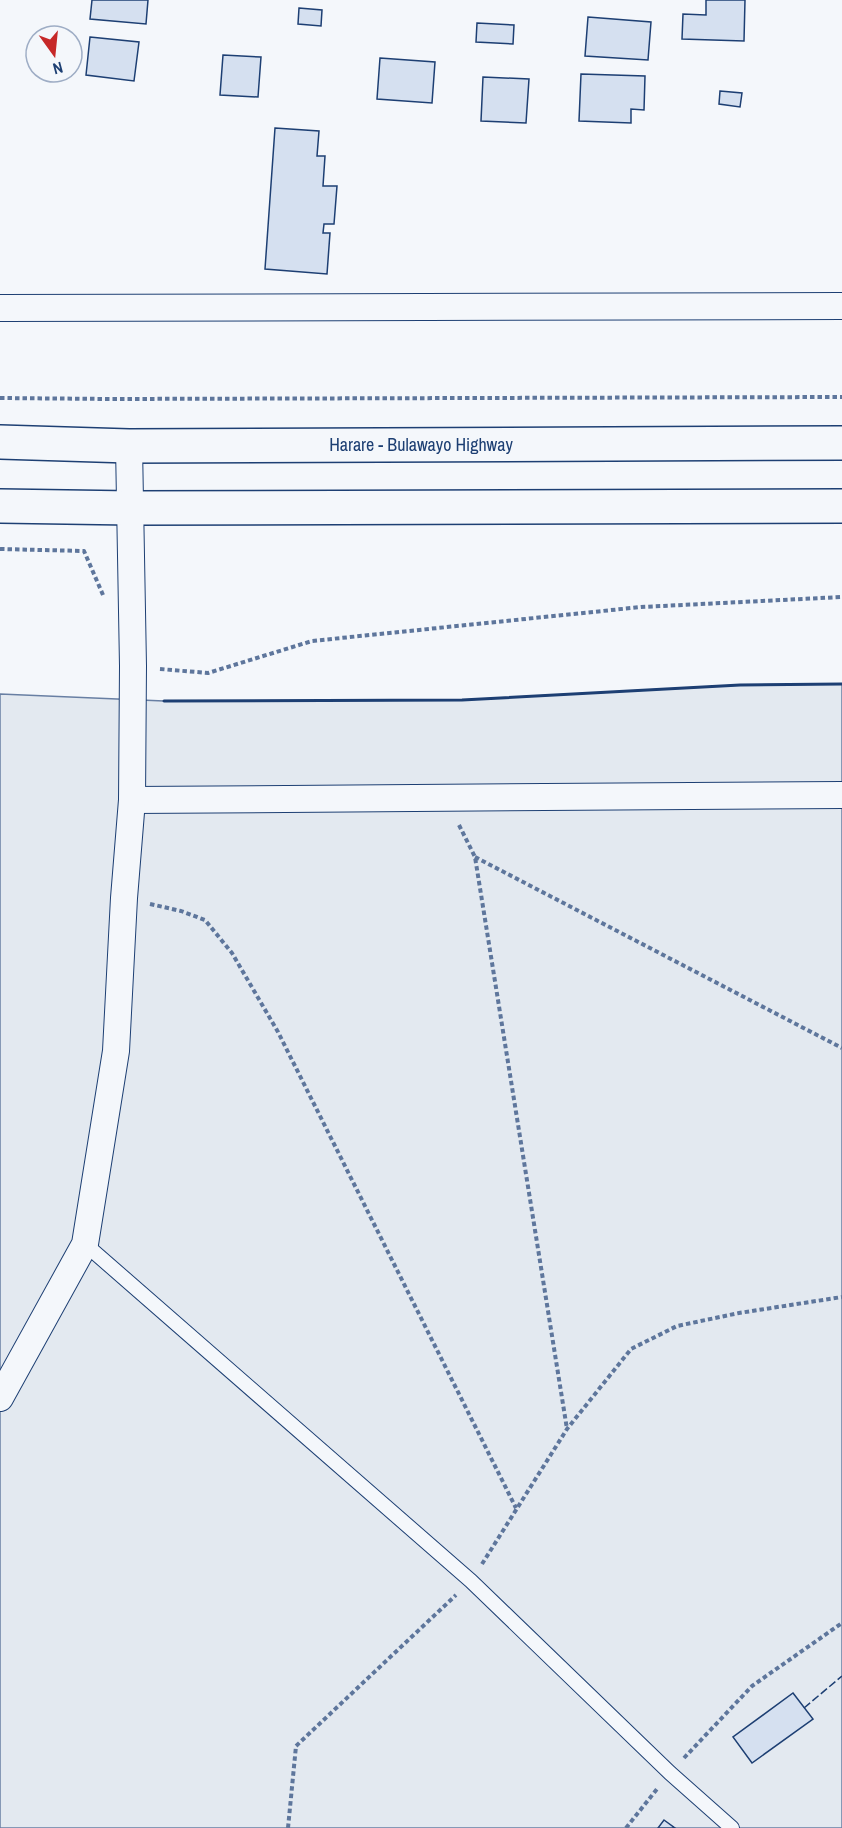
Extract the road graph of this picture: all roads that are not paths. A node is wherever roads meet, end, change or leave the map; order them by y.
1 (842, 306) edge
2 (0, 308) edge
3 (0, 442) edge
4 (842, 443) edge
5 (129, 446) junction
6 (842, 506) edge
7 (0, 507) edge
8 (132, 508) junction
9 (842, 795) edge
10 (132, 800) junction
11 (85, 1244) junction
12 (0, 1398) edge
13 (732, 1828) edge

1 - 2 street
3 - 5 highway, Harare - Bulawayo Highway
4 - 5 highway, Harare - Bulawayo Highway
5 - 8 street
6 - 8 highway
7 - 8 highway
8 - 10 street
9 - 10 street
10 - 11 street
11 - 12 street
11 - 13 lane

